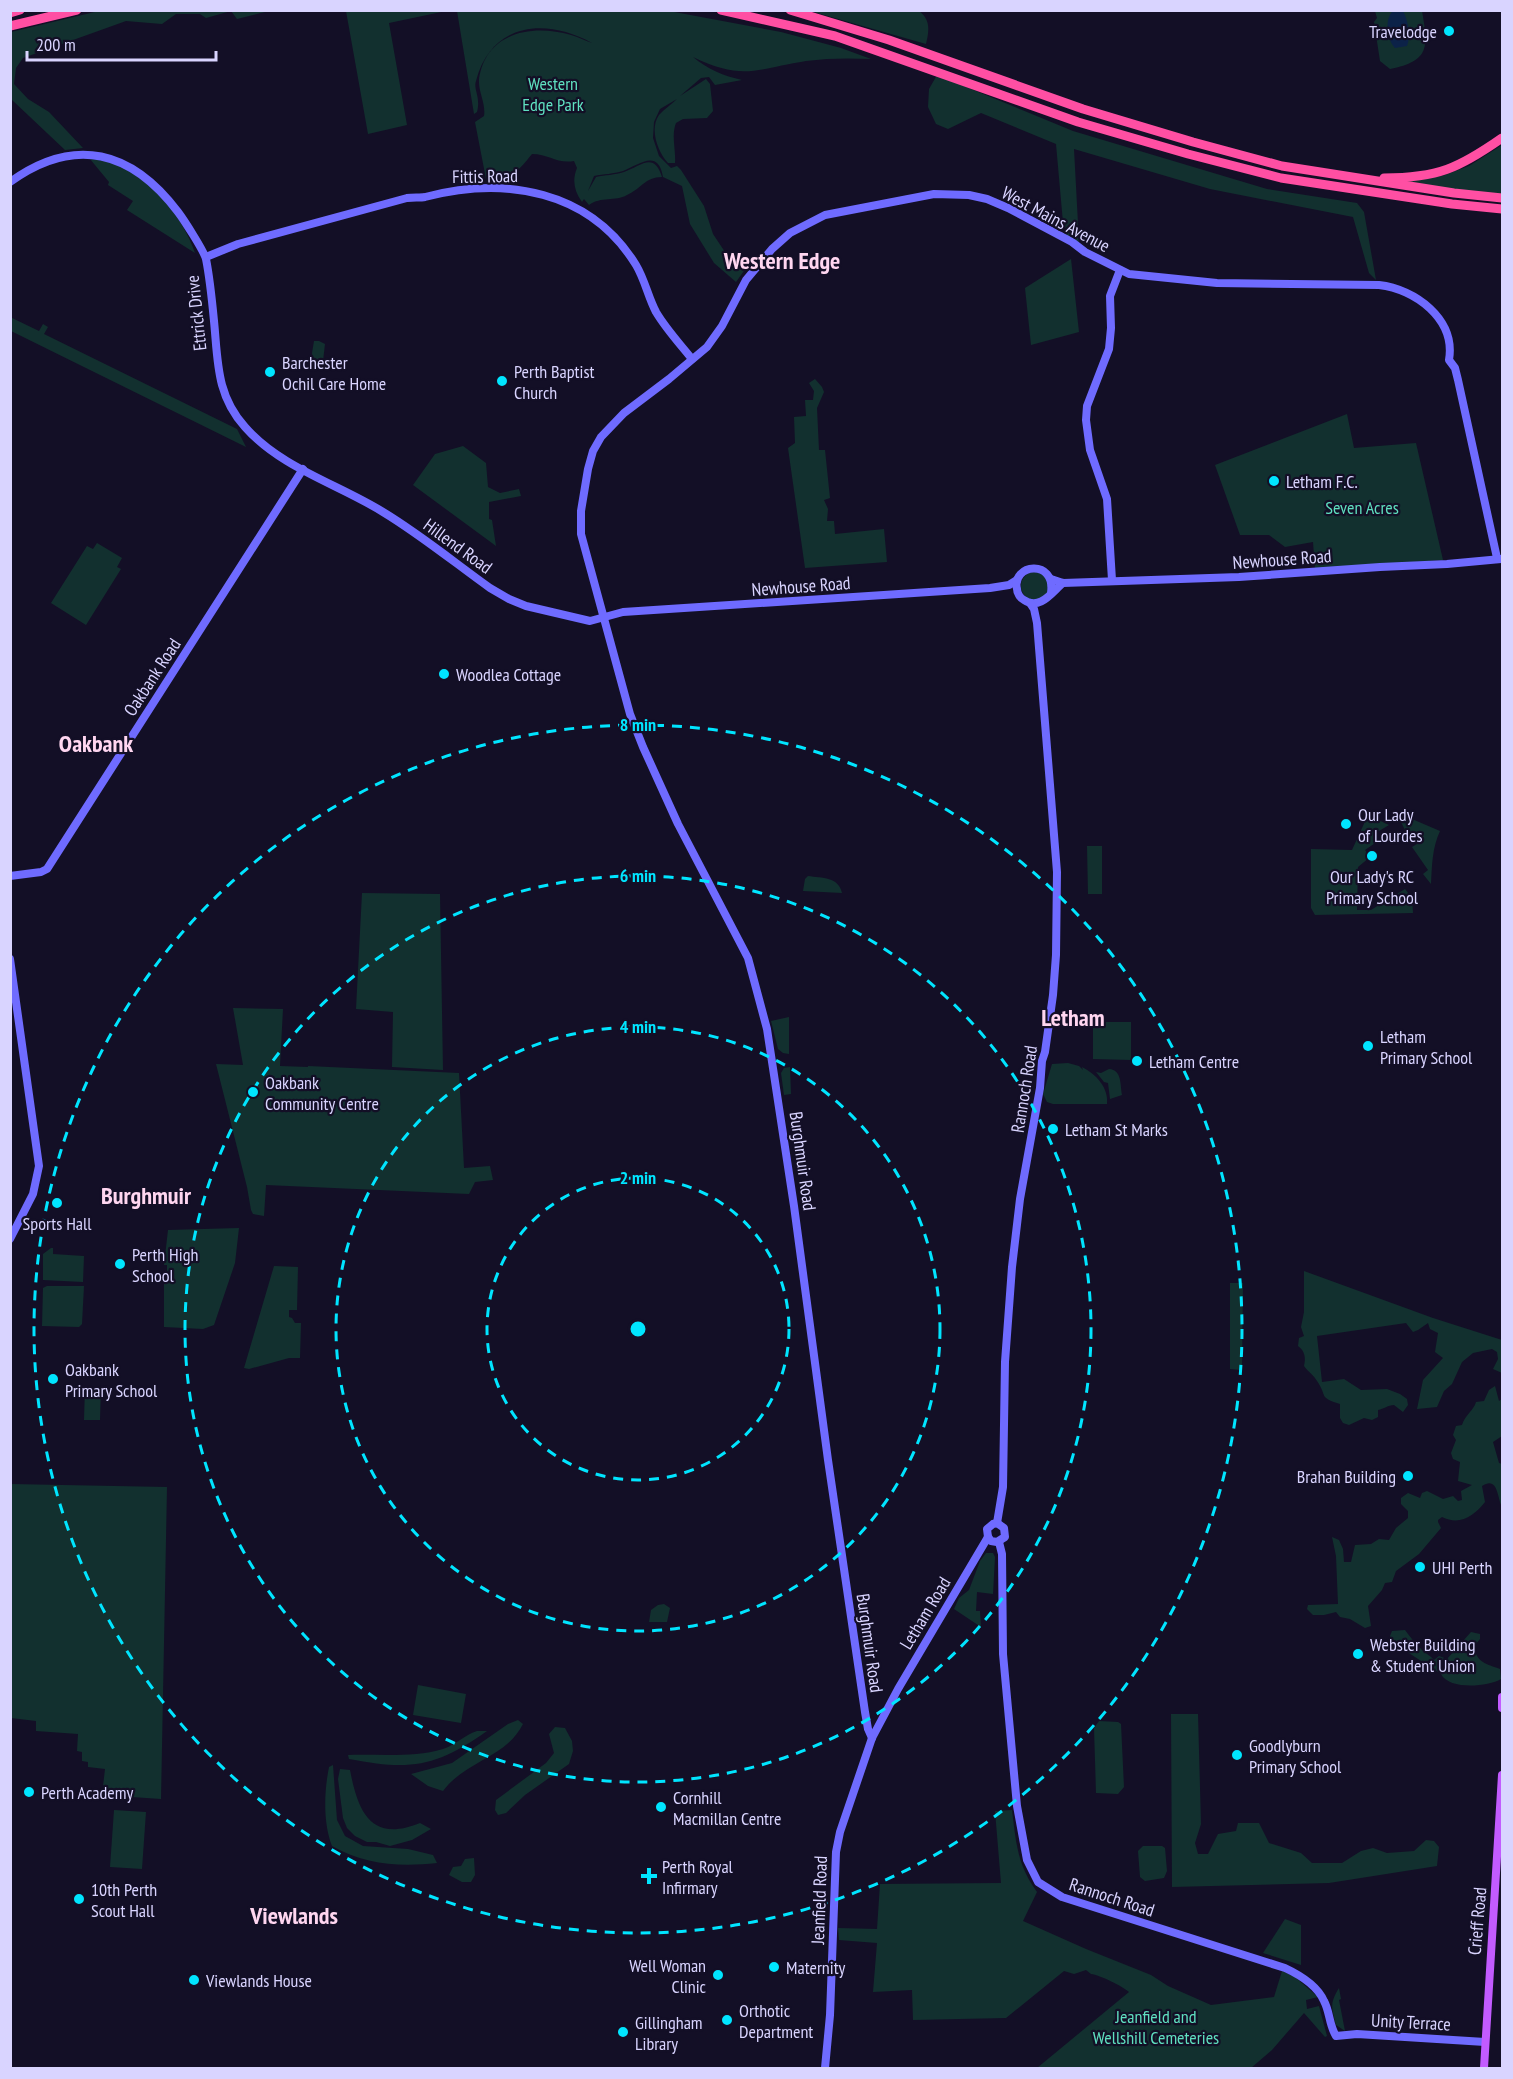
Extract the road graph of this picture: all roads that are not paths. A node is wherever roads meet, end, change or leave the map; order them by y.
1 (20, 10) edge
2 (77, 10) edge
3 (721, 10) edge
4 (790, 10) edge
5 (10, 13) edge
6 (10, 26) edge
7 (1503, 138) edge
8 (1351, 177) junction
9 (10, 182) edge
10 (1503, 198) edge
11 (1503, 211) edge
12 (206, 257) junction
13 (1120, 270) junction
14 (692, 359) junction
15 (303, 469) junction
16 (1500, 559) edge
17 (1051, 579) junction
18 (1112, 580) junction
19 (1063, 583) junction
20 (1017, 585) junction
21 (1051, 593) junction
22 (1030, 603) junction
23 (1041, 603) junction
24 (604, 617) junction
25 (1037, 623) junction
26 (10, 876) edge
27 (10, 959) edge
28 (13, 991) edge
29 (10, 1239) edge
30 (997, 1523) junction
31 (988, 1537) junction
32 (999, 1542) junction
33 (1503, 1697) edge
34 (1503, 1708) edge
35 (872, 1737) junction
36 (1503, 1775) edge
37 (1336, 2036) joint
38 (1485, 2042) junction
39 (825, 2068) edge
40 (1484, 2068) edge

1 - 5 highway
2 - 6 highway
3 - 11 highway
4 - 8 highway
7 - 8 highway
8 - 10 highway
9 - 12 street, Ettrick Drive
12 - 14 street, Fittis Road
12 - 15 street, Ettrick Drive
13 - 14 street, West Mains Avenue
13 - 16 street, West Mains Avenue
13 - 18 street
14 - 24 street, West Mains Avenue
15 - 24 street, Hillend Road
15 - 26 street, Oakbank Road
16 - 18 street, Newhouse Road
17 - 19 street, Newhouse Road
17 - 20 street
17 - 21 street
18 - 19 street, Newhouse Road
19 - 21 street
20 - 22 street
20 - 24 street, Newhouse Road
21 - 23 street
22 - 23 street
22 - 25 street, Rannoch Road
23 - 25 street, Rannoch Road
24 - 35 street, Burghmuir Road
25 - 30 street, Rannoch Road
27 - 28 street
28 - 29 street
30 - 31 street, Rannoch Road
30 - 32 street, Rannoch Road
31 - 32 street
31 - 35 street, Letham Road
32 - 37 street, Rannoch Road
33 - 34 main road
35 - 39 street, Jeanfield Road
36 - 38 main road, Crieff Road
37 - 38 street, Unity Terrace
38 - 40 main road, Crieff Road

